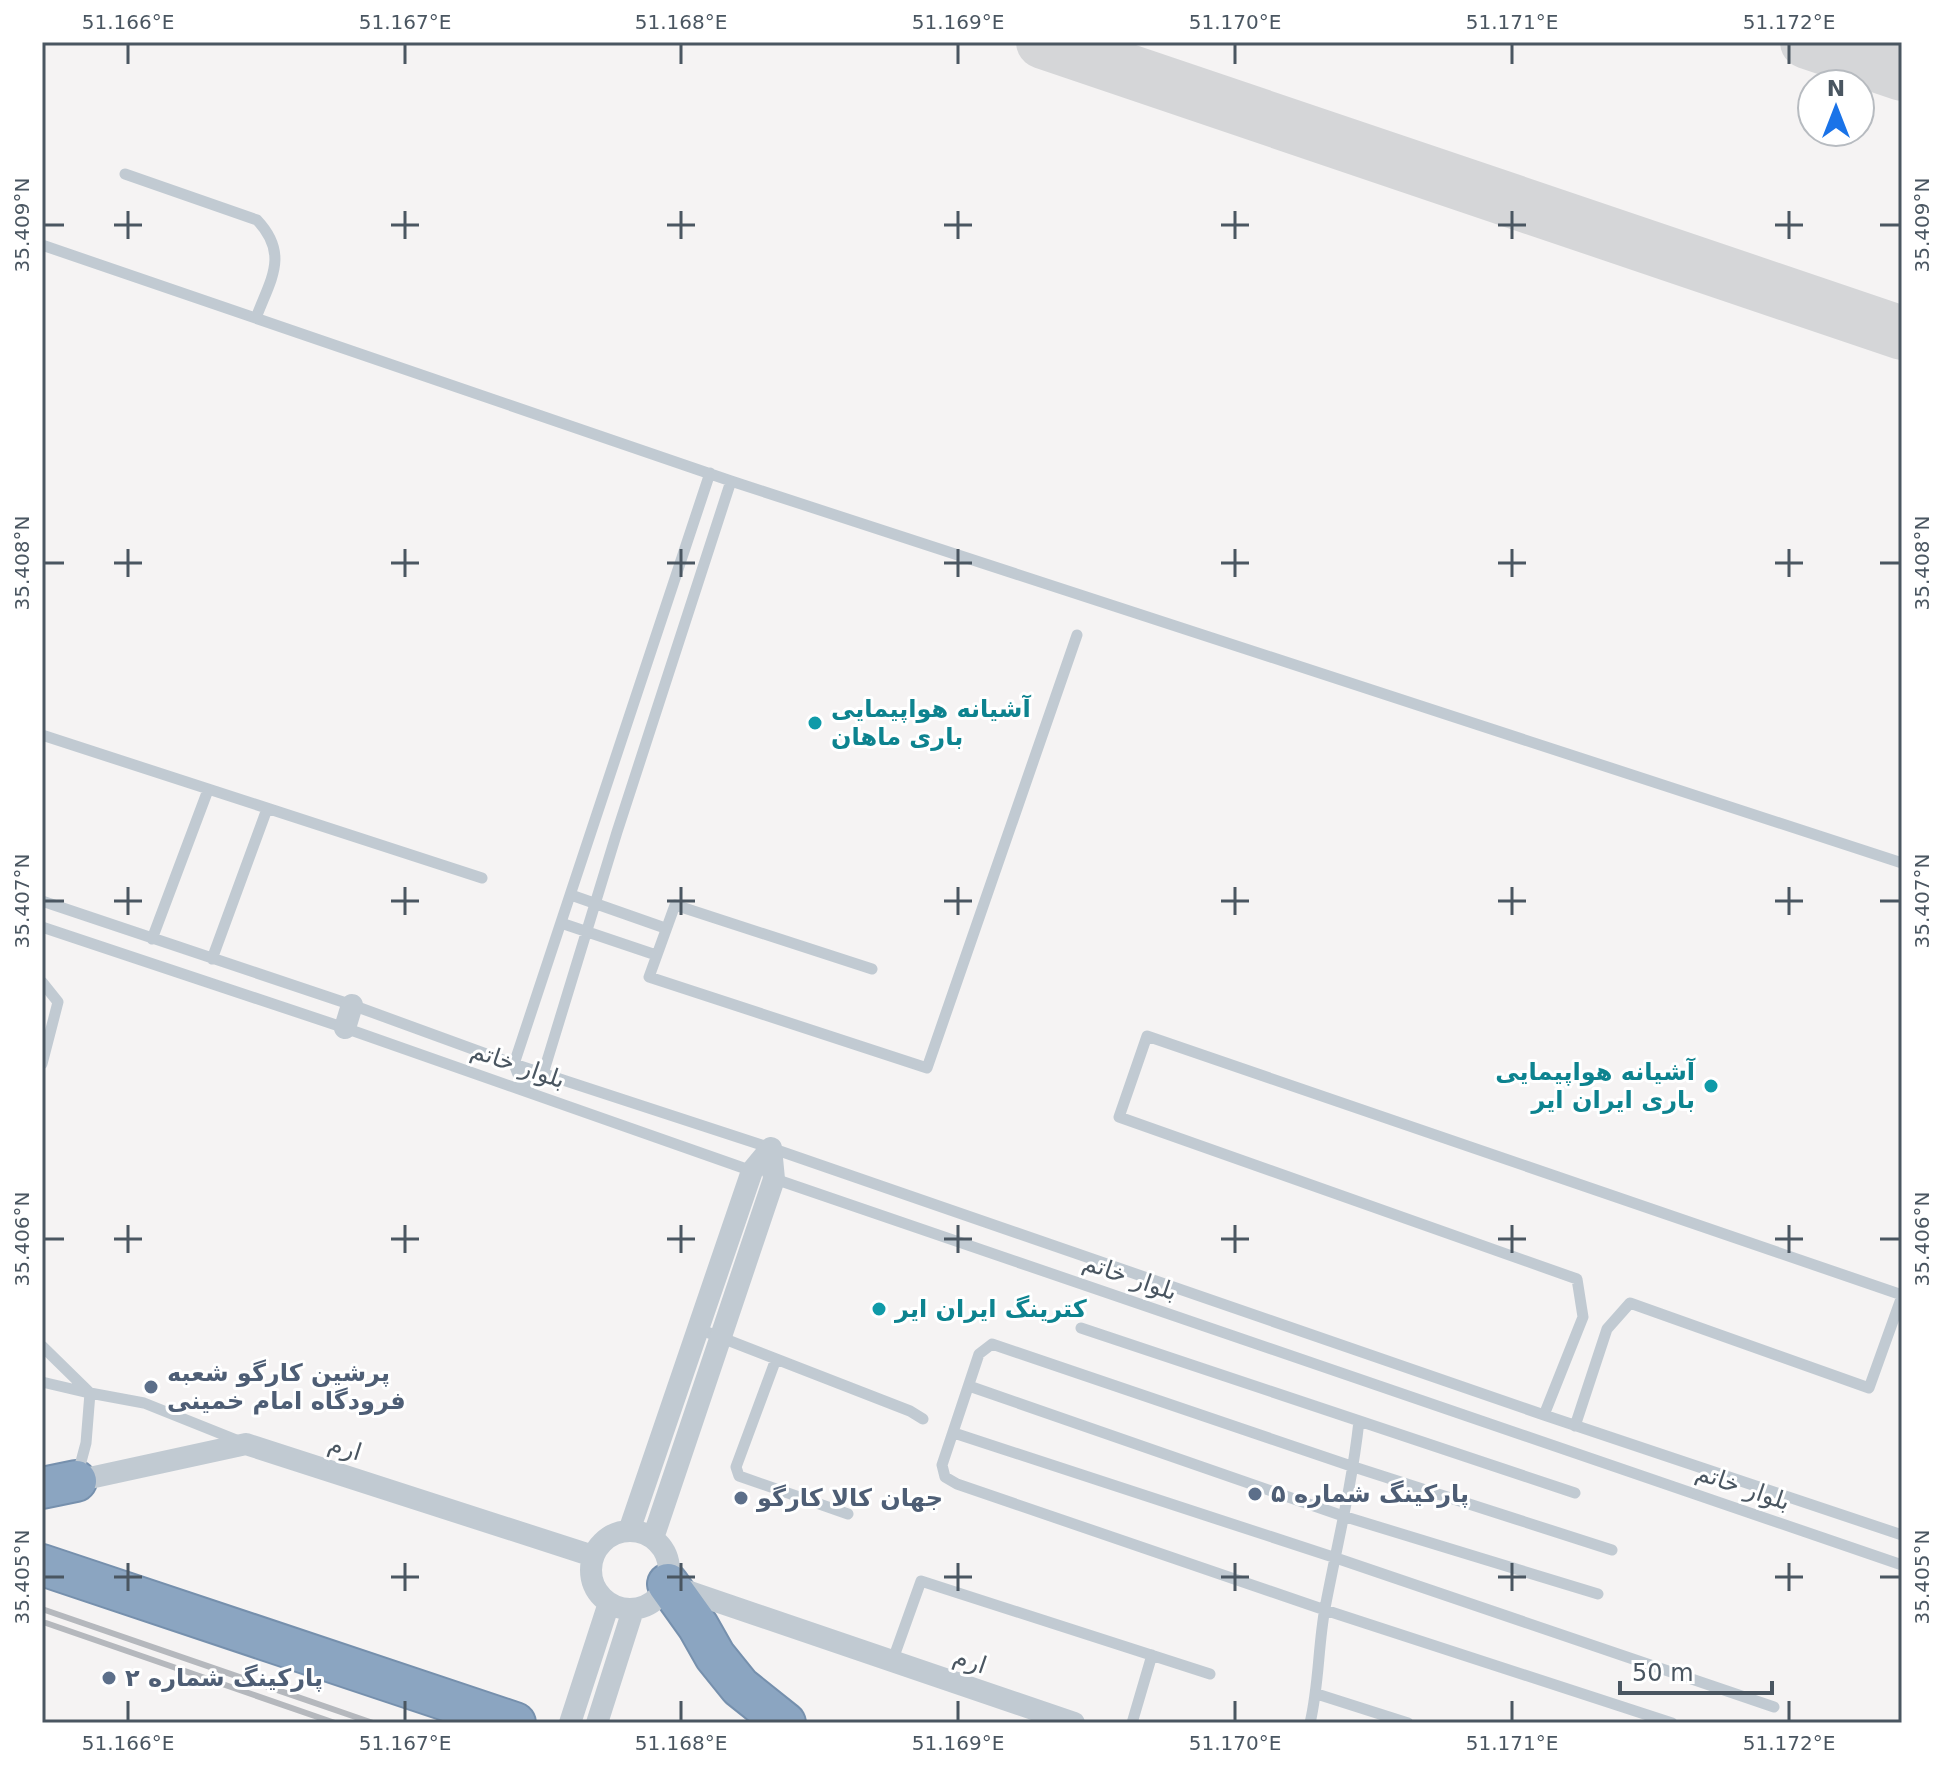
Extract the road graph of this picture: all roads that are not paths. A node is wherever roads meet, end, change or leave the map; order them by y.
1 (125, 174) dead end
2 (42, 245) edge
3 (256, 318) junction
4 (710, 473) junction
5 (731, 481) junction
6 (1077, 635) dead end
7 (42, 735) edge
8 (208, 790) junction
9 (267, 809) junction
10 (1902, 863) edge
11 (482, 878) dead end
12 (571, 895) junction
13 (42, 901) edge
14 (596, 903) junction
15 (561, 923) junction
16 (42, 927) edge
17 (665, 928) junction
18 (587, 932) junction
19 (152, 939) junction
20 (180, 948) junction
21 (656, 955) junction
22 (212, 959) junction
23 (872, 969) dead end
24 (173, 970) junction
25 (42, 982) edge
26 (352, 1005) junction
27 (345, 1028) junction
28 (42, 1064) edge
29 (514, 1064) junction
30 (543, 1074) junction
31 (524, 1090) junction
32 (771, 1148) junction
33 (752, 1171) junction
34 (774, 1179) junction
35 (1902, 1295) edge
36 (1081, 1328) dead end
37 (699, 1329) junction
38 (722, 1338) junction
39 (42, 1346) edge
40 (776, 1359) junction
41 (42, 1382) edge
42 (969, 1386) junction
43 (90, 1393) junction
44 (1544, 1415) junction
45 (923, 1419) dead end
46 (1359, 1421) junction
47 (1575, 1426) junction
48 (954, 1433) junction
49 (246, 1444) junction
50 (1354, 1467) junction
51 (59, 1484) edge
52 (1575, 1493) dead end
53 (848, 1514) dead end
54 (1346, 1517) junction
55 (629, 1531) junction
56 (1902, 1535) edge
57 (653, 1538) junction
58 (1612, 1550) dead end
59 (593, 1556) junction
60 (1336, 1558) junction
61 (42, 1565) edge
62 (1902, 1565) edge
63 (668, 1584) junction
64 (1598, 1594) dead end
65 (609, 1603) junction
66 (633, 1610) junction
67 (1325, 1610) junction
68 (1152, 1655) junction
69 (892, 1662) junction
70 (1210, 1674) dead end
71 (1317, 1694) junction
72 (1774, 1707) dead end
73 (515, 1723) edge
74 (570, 1723) edge
75 (597, 1723) edge
76 (785, 1723) edge
77 (1074, 1723) edge
78 (1132, 1723) edge
79 (1310, 1723) edge
80 (1408, 1723) edge
81 (1672, 1723) edge

1 - 3 lane
2 - 3 lane
3 - 4 lane
4 - 5 lane
4 - 12 lane
5 - 10 lane
5 - 14 lane
6 - 21 lane
7 - 8 lane
8 - 9 lane
8 - 19 lane
9 - 11 lane
9 - 22 lane
12 - 14 lane
12 - 15 lane
13 - 19 lane, بلوار خاتم
14 - 17 lane
14 - 18 lane
15 - 18 lane
15 - 29 lane
16 - 24 lane, بلوار خاتم
17 - 21 lane
17 - 23 lane
18 - 21 lane
18 - 30 lane
19 - 20 lane, بلوار خاتم
20 - 22 lane, بلوار خاتم
20 - 24 lane
22 - 26 lane, بلوار خاتم
24 - 27 lane, بلوار خاتم
25 - 28 lane
26 - 27 street
26 - 29 lane, بلوار خاتم
27 - 31 lane, بلوار خاتم
29 - 30 lane, بلوار خاتم
29 - 31 lane
30 - 31 lane
30 - 32 lane, بلوار خاتم
31 - 33 lane, بلوار خاتم
32 - 33 street
32 - 34 street
32 - 44 lane, بلوار خاتم
33 - 34 lane, بلوار خاتم
33 - 37 street
34 - 38 street
34 - 62 lane, بلوار خاتم
35 - 44 lane
35 - 47 lane
36 - 46 lane
37 - 38 lane
37 - 55 street
38 - 40 lane
38 - 57 street
39 - 43 lane
40 - 45 lane
40 - 53 lane
41 - 43 lane
42 - 48 lane
42 - 50 lane
42 - 54 lane
43 - 49 lane
43 - 51 lane
44 - 47 lane, بلوار خاتم
46 - 50 lane
46 - 52 lane
47 - 56 lane, بلوار خاتم
48 - 60 lane
48 - 67 lane
49 - 51 street
49 - 59 street, ارم
50 - 54 lane
50 - 58 lane
54 - 60 lane
54 - 64 lane
55 - 57 street
55 - 59 street
57 - 63 street
59 - 65 street
60 - 67 lane
60 - 72 lane
61 - 73 highway
63 - 66 street
63 - 69 street, ارم
63 - 76 highway
65 - 66 street
65 - 74 street
66 - 75 street
67 - 71 lane
67 - 81 lane
68 - 69 lane
68 - 70 lane
68 - 78 lane
69 - 77 street, ارم
71 - 79 lane
71 - 80 lane

